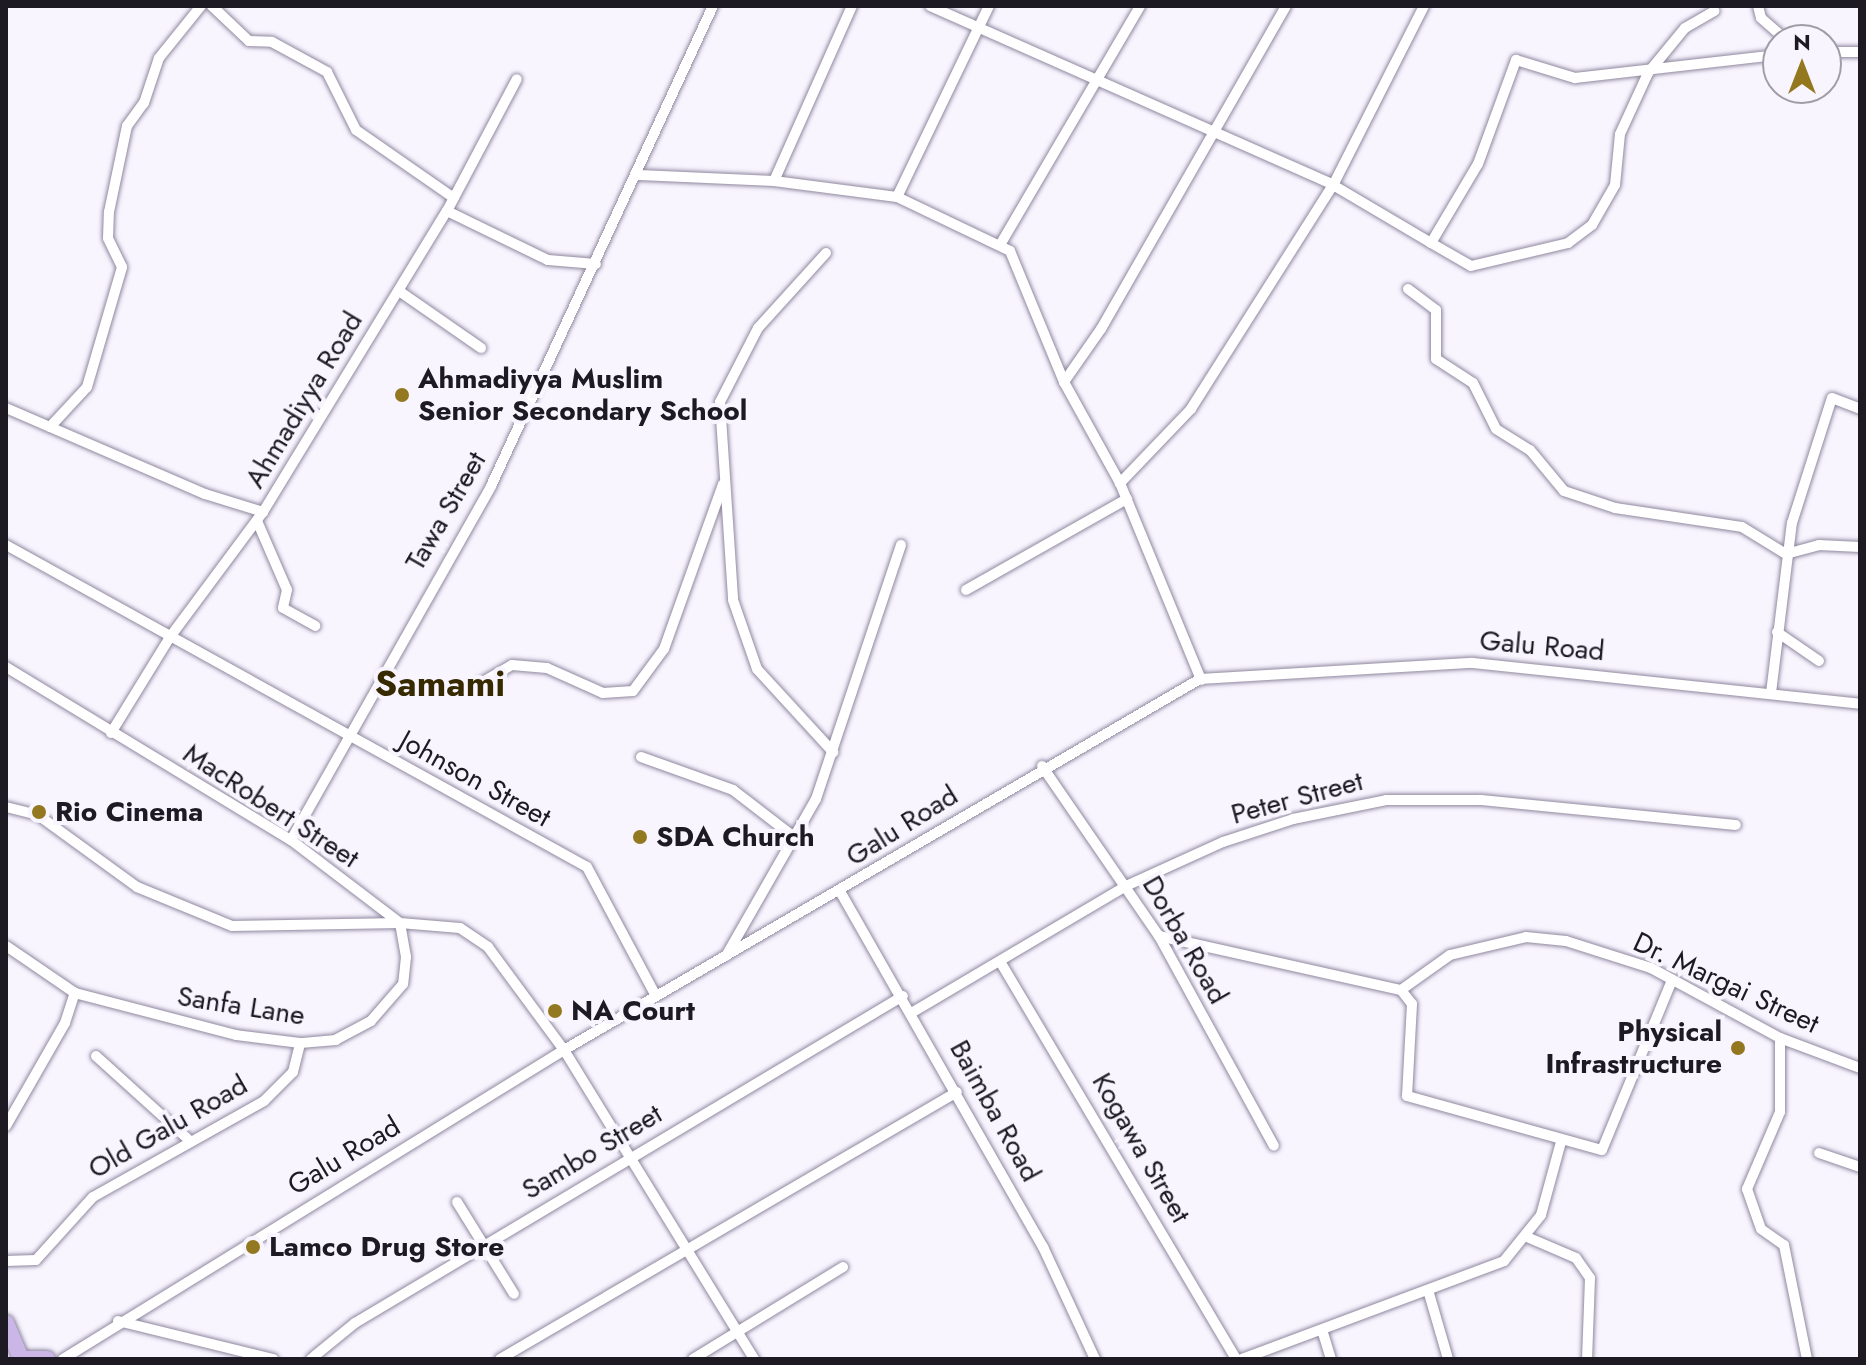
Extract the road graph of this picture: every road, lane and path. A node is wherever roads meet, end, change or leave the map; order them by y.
1 (201, 6) edge
2 (212, 6) edge
3 (713, 6) edge
4 (852, 6) edge
5 (930, 6) edge
6 (989, 6) edge
7 (1140, 6) edge
8 (1286, 6) edge
9 (1424, 6) edge
10 (1758, 6) edge
11 (1715, 11) dead end
12 (1768, 24) edge
13 (979, 27) junction
14 (1762, 57) edge
15 (1648, 73) junction
16 (517, 79) dead end
17 (1097, 81) junction
18 (1211, 132) junction
19 (639, 175) junction
20 (774, 181) junction
21 (1333, 185) junction
22 (897, 197) junction
23 (454, 198) junction
24 (447, 211) junction
25 (1431, 243) junction
26 (1000, 245) junction
27 (826, 253) dead end
28 (596, 264) junction
29 (1408, 289) dead end
30 (399, 291) junction
31 (481, 348) dead end
32 (1064, 382) junction
33 (6, 408) edge
34 (1860, 409) edge
35 (50, 427) junction
36 (725, 480) junction
37 (1120, 483) junction
38 (1127, 499) junction
39 (260, 517) junction
40 (6, 545) edge
41 (901, 545) dead end
42 (1860, 547) edge
43 (1786, 554) junction
44 (966, 590) dead end
45 (315, 626) dead end
46 (1777, 632) junction
47 (170, 637) junction
48 (1819, 661) dead end
49 (6, 667) edge
50 (1201, 679) junction
51 (479, 684) dead end
52 (1771, 693) junction
53 (1860, 704) edge
54 (111, 733) junction
55 (346, 736) junction
56 (833, 752) junction
57 (641, 757) dead end
58 (1042, 766) junction
59 (6, 807) edge
60 (1736, 825) dead end
61 (794, 837) junction
62 (291, 840) junction
63 (1126, 886) junction
64 (841, 893) junction
65 (400, 923) junction
66 (1159, 936) junction
67 (6, 946) edge
68 (725, 957) junction
69 (1001, 963) junction
70 (1672, 980) junction
71 (1401, 990) junction
72 (75, 993) junction
73 (656, 996) junction
74 (903, 996) junction
75 (913, 1012) junction
76 (1780, 1038) junction
77 (300, 1043) junction
78 (564, 1050) junction
79 (96, 1056) dead end
80 (1860, 1068) edge
81 (957, 1092) junction
82 (6, 1126) edge
83 (188, 1139) junction
84 (1561, 1142) junction
85 (1274, 1146) dead end
86 (1819, 1153) dead end
87 (628, 1157) junction
88 (1860, 1167) edge
89 (457, 1202) dead end
90 (1527, 1237) junction
91 (483, 1245) junction
92 (687, 1248) junction
93 (6, 1261) edge
94 (843, 1267) dead end
95 (1428, 1290) junction
96 (514, 1294) dead end
97 (118, 1321) junction
98 (6, 1323) edge
99 (738, 1332) junction
100 (1323, 1333) junction
101 (22, 1359) edge
102 (47, 1359) edge
103 (63, 1359) edge
104 (273, 1359) edge
105 (311, 1359) edge
106 (500, 1359) edge
107 (693, 1359) edge
108 (754, 1359) edge
109 (1095, 1359) edge
110 (1239, 1359) edge
111 (1331, 1359) edge
112 (1448, 1359) edge
113 (1587, 1359) edge
114 (1807, 1359) edge

1 - 35 street
2 - 23 street
3 - 19 street, Tawa Street
4 - 20 street
5 - 13 street
6 - 13 street
7 - 17 street
8 - 18 street
9 - 21 street
10 - 12 street
11 - 15 street
13 - 17 street
13 - 22 street
14 - 15 street
15 - 25 street
15 - 25 street
16 - 23 street, Ahmadiyya Road
17 - 18 street
17 - 26 street
18 - 21 street
18 - 32 street
19 - 20 street
19 - 28 street, Tawa Street
20 - 22 street
21 - 25 street
21 - 37 street
22 - 26 street
23 - 24 street, Ahmadiyya Road
24 - 28 street
24 - 30 street, Ahmadiyya Road
26 - 32 street
27 - 36 street
28 - 55 street, Tawa Street
29 - 43 street
30 - 31 street
30 - 39 street, Ahmadiyya Road
32 - 37 street
33 - 35 street
34 - 43 street
35 - 39 street
36 - 51 street
36 - 56 street
37 - 38 street
38 - 44 street
38 - 50 street
39 - 45 street
39 - 47 street, Ahmadiyya Road
40 - 47 street, Johnson Street
41 - 56 street
42 - 43 street
43 - 46 street
46 - 48 street
46 - 52 street
47 - 54 street, Ahmadiyya Road
47 - 55 street, Johnson Street
49 - 54 street, MacRobert Street
50 - 52 street, Galu Road
50 - 58 street, Galu Road
52 - 53 street, Galu Road
54 - 62 street, MacRobert Street
55 - 62 street, Tawa Street
55 - 73 street, Johnson Street
56 - 61 street
57 - 61 street
58 - 63 street, Dorba Road
58 - 64 street, Galu Road
59 - 65 street
60 - 63 street, Peter Street
61 - 68 street
62 - 65 street, MacRobert Street
63 - 66 street, Dorba Road
63 - 69 street, Peter Street
64 - 68 street, Galu Road
64 - 74 street, Baimba Road
65 - 77 street, Sanfa Lane
65 - 78 street
66 - 71 street
66 - 85 street, Dorba Road
67 - 72 street, Sanfa Lane
68 - 73 street, Galu Road
69 - 75 street, Peter Street
69 - 110 street, Kogawa Street
70 - 71 street, Dr. Margai Street
70 - 76 street, Dr. Margai Street
70 - 84 street
71 - 84 street
72 - 77 street, Sanfa Lane
72 - 82 street
73 - 78 street, Galu Road
74 - 75 street, Baimba Road
74 - 87 street, Sambo Street
75 - 81 street, Baimba Road
76 - 80 street, Dr. Margai Street
76 - 114 street
77 - 83 street, Old Galu Road
78 - 87 street
78 - 97 street, Galu Road
79 - 83 street
81 - 92 street
81 - 109 street, Baimba Road
83 - 93 street, Old Galu Road
84 - 90 street
86 - 88 street
87 - 91 street, Sambo Street
87 - 92 street
89 - 91 street
90 - 95 street
90 - 113 street
91 - 96 street
91 - 105 street, Sambo Street
92 - 99 street
92 - 106 street
94 - 99 street
95 - 100 street
95 - 112 street
97 - 103 street, Galu Road
97 - 104 street
98 - 101 main road
99 - 107 street
99 - 108 street
100 - 110 street
100 - 111 street
101 - 102 main road

